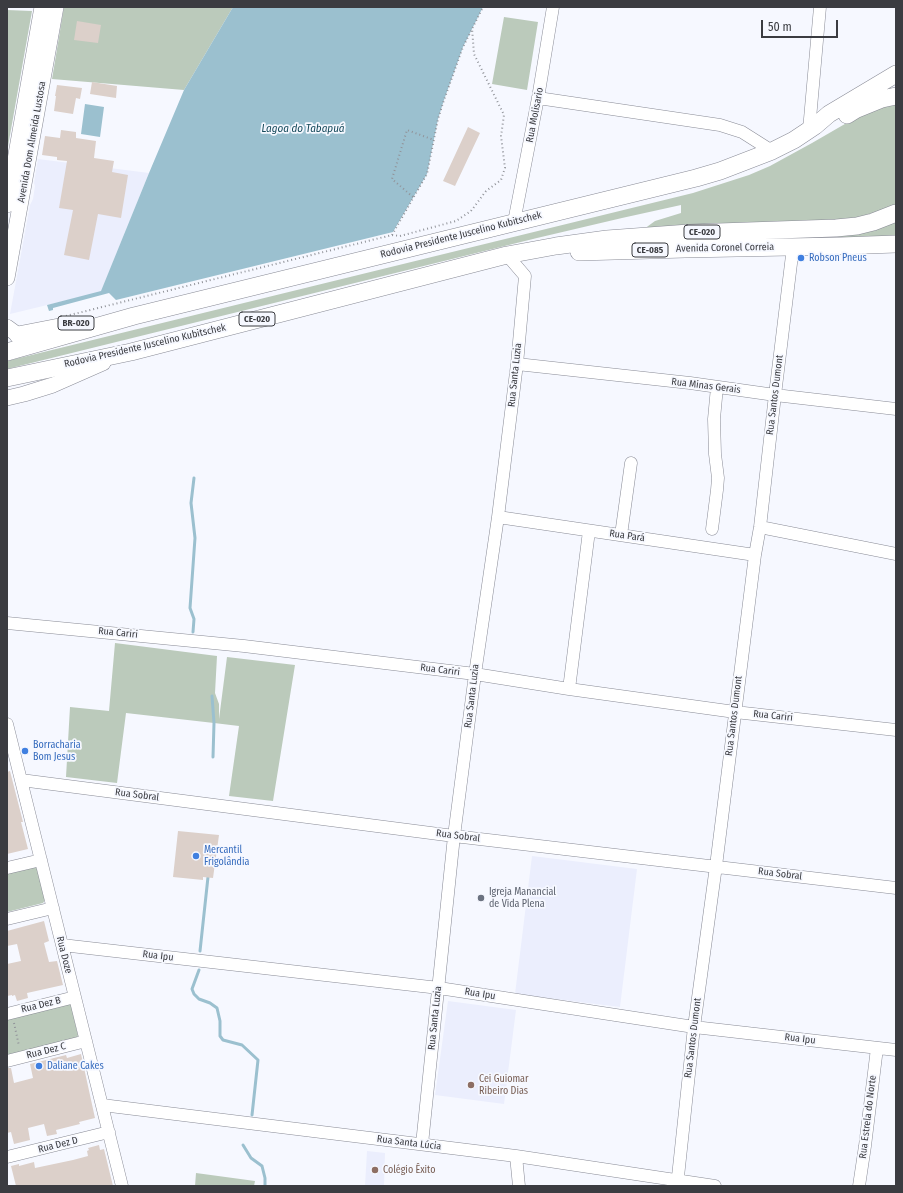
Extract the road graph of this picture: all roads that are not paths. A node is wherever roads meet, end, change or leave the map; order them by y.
1 (42, 7) edge
2 (56, 7) edge
3 (553, 7) edge
4 (820, 7) edge
5 (896, 74) edge
6 (896, 96) edge
7 (538, 98) junction
8 (812, 128) junction
9 (25, 143) junction
10 (772, 151) junction
11 (7, 205) edge
12 (896, 213) edge
13 (514, 222) junction
14 (896, 244) edge
15 (793, 247) junction
16 (507, 255) junction
17 (7, 278) edge
18 (134, 316) junction
19 (11, 333) edge
20 (7, 352) edge
21 (131, 352) junction
22 (517, 364) junction
23 (7, 378) edge
24 (717, 387) junction
25 (775, 395) junction
26 (7, 398) edge
27 (896, 410) edge
28 (631, 463) dead end
29 (498, 517) junction
30 (760, 527) junction
31 (712, 528) dead end
32 (589, 531) junction
33 (621, 536) junction
34 (896, 554) edge
35 (755, 555) junction
36 (7, 623) edge
37 (475, 674) junction
38 (569, 689) junction
39 (735, 712) junction
40 (7, 724) edge
41 (896, 730) edge
42 (15, 774) edge
43 (454, 836) junction
44 (41, 860) junction
45 (716, 866) junction
46 (7, 868) edge
47 (896, 888) edge
48 (53, 908) junction
49 (7, 919) edge
50 (62, 945) junction
51 (439, 988) junction
52 (75, 997) junction
53 (10, 1019) edge
54 (694, 1026) junction
55 (86, 1041) junction
56 (877, 1048) junction
57 (896, 1050) edge
58 (7, 1061) edge
59 (102, 1106) junction
60 (109, 1132) junction
61 (422, 1144) junction
62 (516, 1156) junction
63 (7, 1157) edge
64 (677, 1183) edge
65 (122, 1186) edge
66 (519, 1186) edge
67 (715, 1186) edge
68 (859, 1186) edge

1 - 9 main road, Avenida Dom Almeida Lustosa
2 - 9 main road, Avenida Dom Almeida Lustosa
3 - 7 street, Rua Molisario
4 - 8 street
5 - 8 highway, Rodovia Presidente Juscelino Kubitschek
6 - 8 highway
7 - 10 street
7 - 13 street, Rua Molisario
8 - 10 highway, Rodovia Presidente Juscelino Kubitschek
9 - 11 main road, Avenida Dom Almeida Lustosa
9 - 17 main road, Avenida Dom Almeida Lustosa
10 - 13 highway, Rodovia Presidente Juscelino Kubitschek
12 - 16 highway, Rodovia Presidente Juscelino Kubitschek / CE-020
13 - 18 highway, Rodovia Presidente Juscelino Kubitschek
14 - 15 highway, Avenida Coronel Correia / CE-085
15 - 16 highway, Avenida Coronel Correia / CE-085
15 - 25 street, Rua Santos Dumont
16 - 21 highway, Rodovia Presidente Juscelino Kubitschek / CE-020
16 - 22 street, Rua Santa Luzia
18 - 19 highway, BR-020
18 - 20 highway, Rodovia Presidente Juscelino Kubitschek
21 - 23 highway, Rodovia Presidente Juscelino Kubitschek / CE-020
21 - 26 main road
22 - 24 street, Rua Minas Gerais
22 - 29 street, Rua Santa Luzia
24 - 25 street, Rua Minas Gerais
24 - 31 street
25 - 27 street, Rua Minas Gerais
25 - 30 street, Rua Santos Dumont
28 - 33 street
29 - 32 street, Rua Pará
29 - 37 street, Rua Santa Luzia
30 - 34 street
30 - 35 street, Rua Santos Dumont
32 - 33 street, Rua Pará
32 - 38 street
33 - 35 street, Rua Pará
35 - 39 street, Rua Santos Dumont
36 - 37 street, Rua Cariri
37 - 38 street, Rua Cariri
37 - 43 street, Rua Santa Luzia
38 - 39 street, Rua Cariri
39 - 41 street, Rua Cariri
39 - 45 street, Rua Santos Dumont
40 - 42 street, Rua Doze
42 - 43 street, Rua Sobral
42 - 44 street, Rua Doze
43 - 45 street, Rua Sobral
43 - 51 street, Rua Santa Luzia
44 - 46 street
44 - 48 street, Rua Doze
45 - 47 street, Rua Sobral
45 - 54 street, Rua Santos Dumont
48 - 49 street
48 - 50 street, Rua Doze
50 - 51 street, Rua Ipu
50 - 52 street, Rua Doze
51 - 54 street, Rua Ipu
51 - 61 street, Rua Santa Luzia
52 - 53 street, Rua Dez B
52 - 55 street, Rua Doze
54 - 56 street, Rua Ipu
54 - 64 street, Rua Santos Dumont
55 - 58 street, Rua Dez C
55 - 59 street, Rua Doze
56 - 57 street, Rua Ipu
56 - 68 street, Rua Estrela do Norte
59 - 60 street, Rua Doze
59 - 61 street, Rua Santa Lúcia
60 - 63 street, Rua Dez D
60 - 65 street, Rua Doze
61 - 62 street, Rua Santa Lúcia
62 - 64 street, Rua Santa Lúcia
62 - 66 street
64 - 67 street, Rua Santa Lúcia

